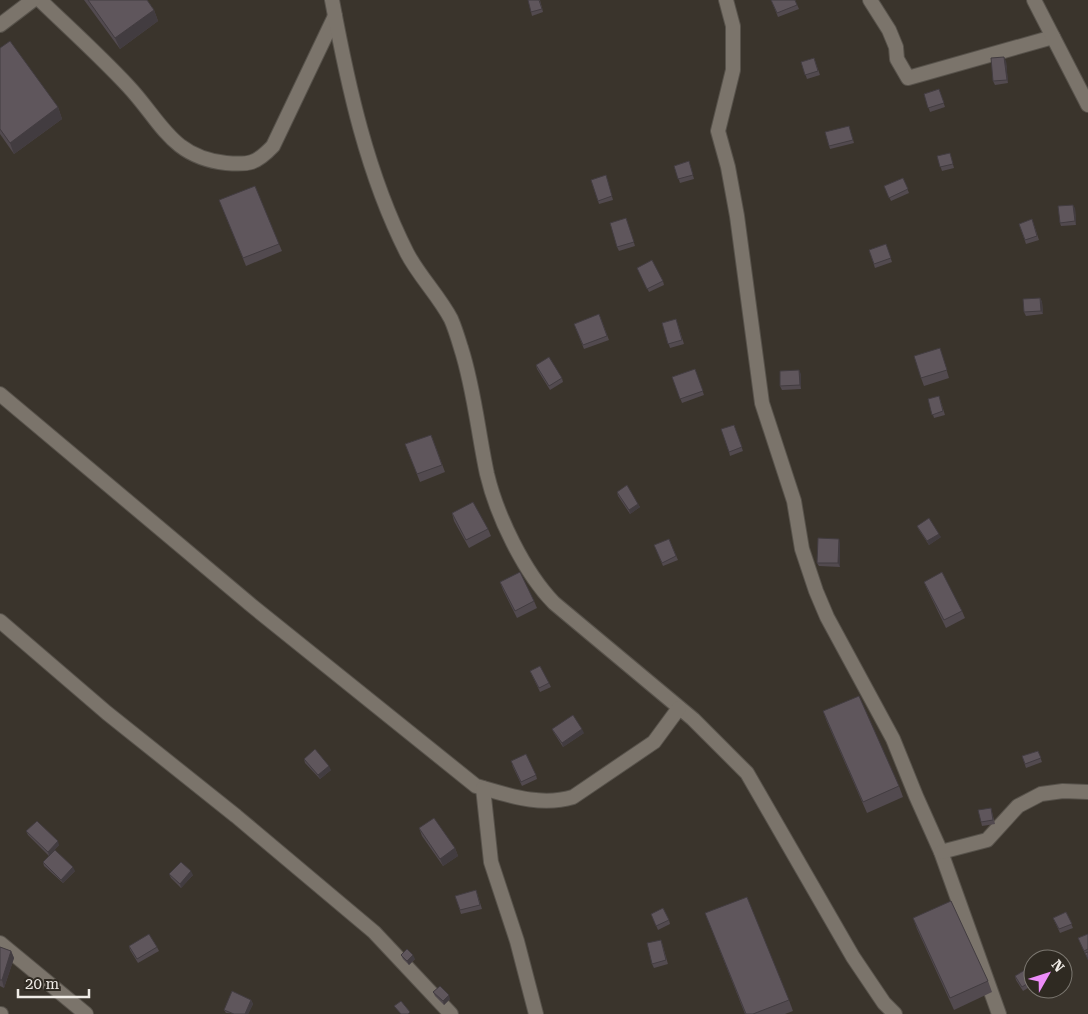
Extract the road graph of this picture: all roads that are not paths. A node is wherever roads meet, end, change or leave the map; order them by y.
1 (33, 0) edge
2 (40, 0) edge
3 (332, 0) edge
4 (726, 0) edge
5 (870, 0) edge
6 (1034, 0) edge
7 (335, 16) junction
8 (0, 25) edge
9 (1053, 37) junction
10 (1088, 105) edge
11 (0, 394) edge
12 (0, 621) edge
13 (679, 708) junction
14 (483, 788) junction
15 (1088, 792) edge
16 (941, 852) junction
17 (0, 943) edge
18 (86, 1014) edge
19 (451, 1014) edge
20 (536, 1014) edge
21 (895, 1014) edge
22 (999, 1014) edge

1 - 8 street
2 - 7 street
3 - 7 street
4 - 16 street
5 - 9 street
6 - 9 street
7 - 13 street
9 - 10 street
11 - 14 street
12 - 19 street
13 - 14 street
13 - 21 street
14 - 20 street
15 - 16 street
16 - 22 street
17 - 18 street

